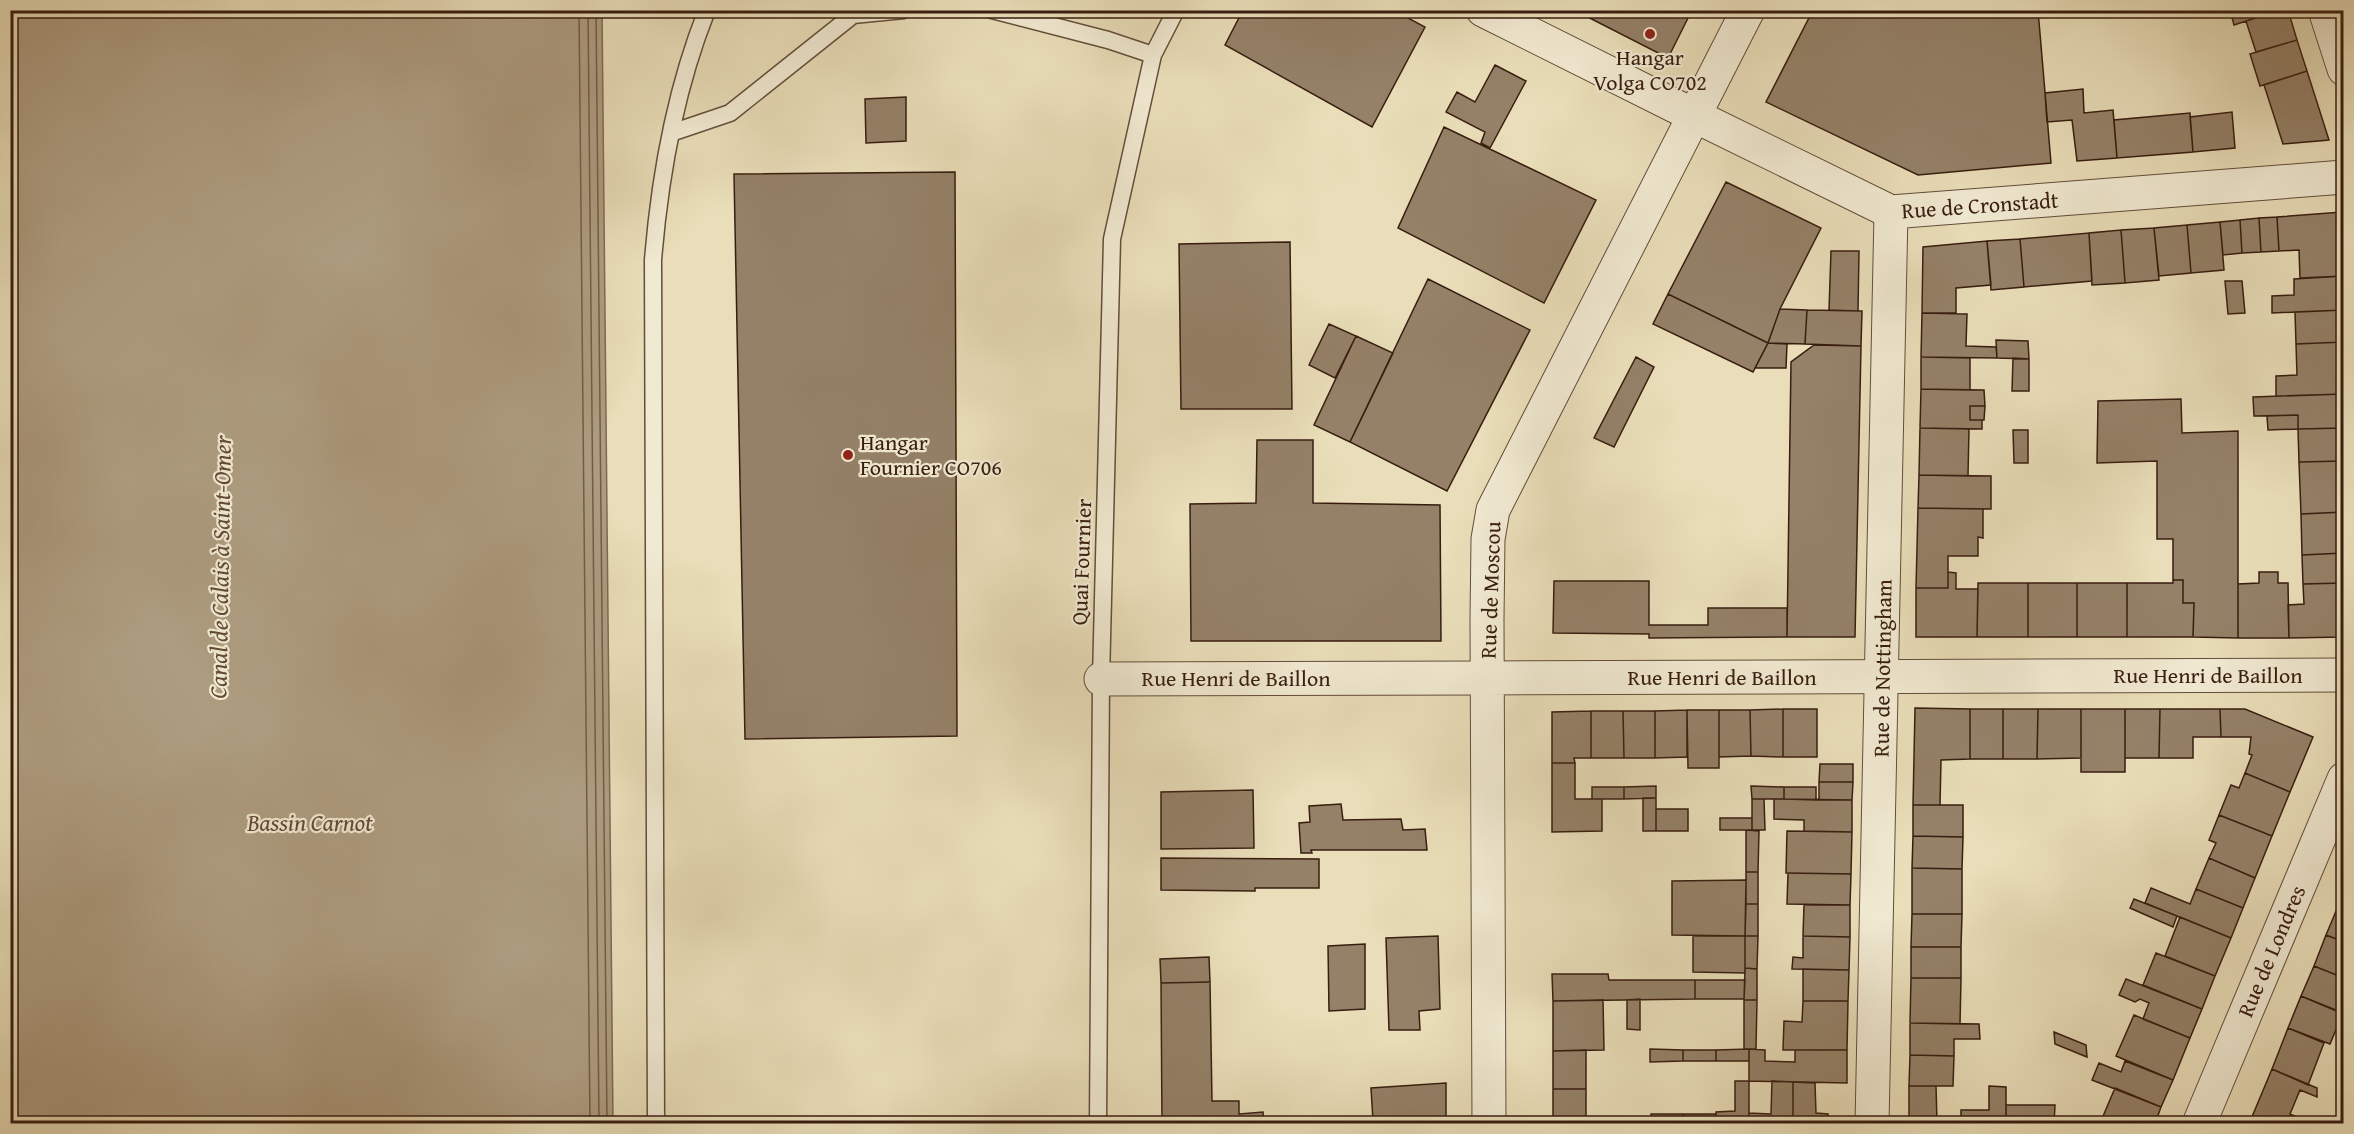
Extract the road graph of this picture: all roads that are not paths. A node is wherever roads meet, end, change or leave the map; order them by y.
1 (707, 10) edge
2 (904, 10) edge
3 (992, 10) edge
4 (1176, 10) edge
5 (1483, 10) edge
6 (1748, 10) edge
7 (2325, 10) edge
8 (1154, 55) junction
9 (2343, 69) edge
10 (1693, 116) junction
11 (671, 133) junction
12 (2343, 177) edge
13 (1891, 212) junction
14 (2343, 675) edge
15 (1881, 676) junction
16 (1487, 678) junction
17 (1101, 679) junction
18 (2343, 779) edge
19 (656, 1124) edge
20 (1098, 1124) edge
21 (1490, 1124) edge
22 (1872, 1124) edge
23 (2199, 1124) edge

1 - 11 lane
2 - 11 lane
3 - 8 lane
4 - 8 lane, Quai Fournier
5 - 10 street, Rue de Cronstadt
6 - 10 street, Rue de Moscou
7 - 9 street
8 - 17 lane, Quai Fournier
10 - 13 street, Rue de Cronstadt
10 - 16 street, Rue de Moscou
11 - 19 lane
12 - 13 street, Rue de Cronstadt
13 - 15 street, Rue de Nottingham
14 - 15 street, Rue Henri de Baillon
15 - 16 street, Rue Henri de Baillon
15 - 22 street, Rue de Nottingham
16 - 17 street, Rue Henri de Baillon
16 - 21 street, Rue de Moscou
17 - 20 lane, Quai Fournier
18 - 23 street, Rue de Londres

